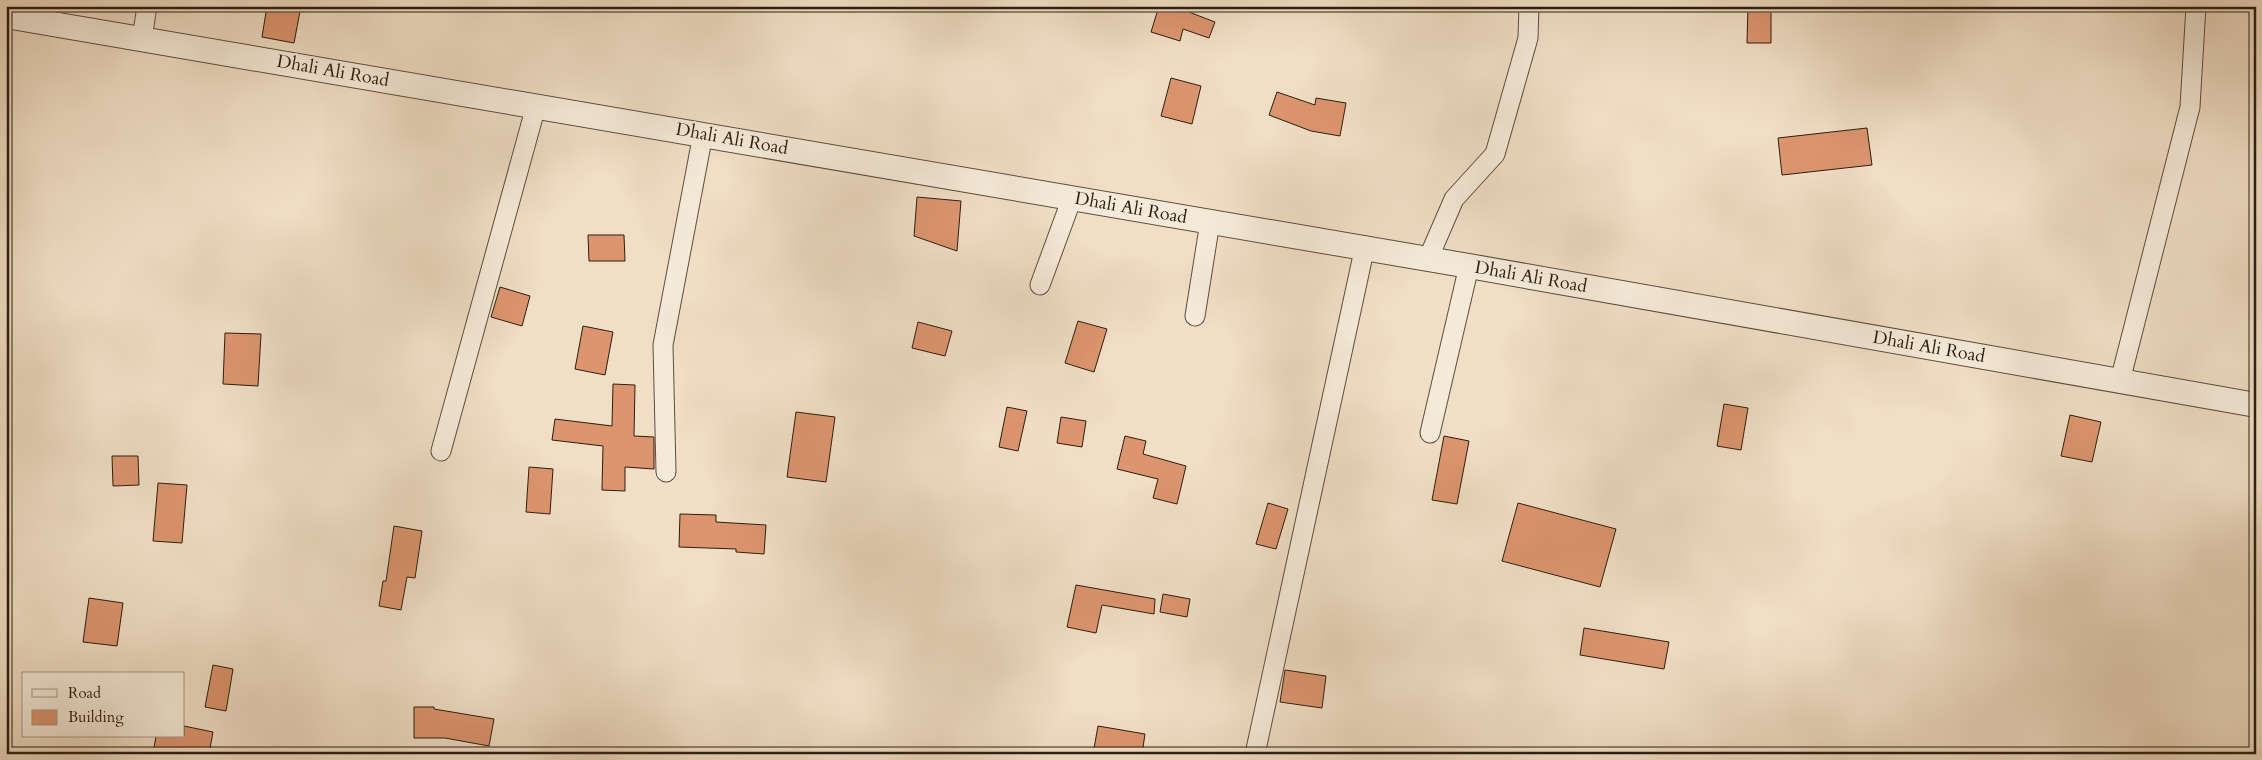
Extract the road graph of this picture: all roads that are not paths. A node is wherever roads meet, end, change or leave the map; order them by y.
1 (147, 6) edge
2 (1529, 6) edge
3 (2196, 6) edge
4 (6, 16) edge
5 (142, 39) junction
6 (536, 106) junction
7 (703, 134) junction
8 (1072, 198) junction
9 (1210, 222) junction
10 (1365, 247) junction
11 (1428, 259) junction
12 (1469, 266) junction
13 (1040, 285) dead end
14 (1195, 316) dead end
15 (2120, 381) junction
16 (2256, 405) edge
17 (1430, 433) dead end
18 (441, 451) dead end
19 (666, 472) dead end
20 (1254, 754) edge

1 - 5 street
2 - 11 street
3 - 15 street
4 - 5 street, Dhali Ali Road
5 - 6 street, Dhali Ali Road
6 - 7 street, Dhali Ali Road
6 - 18 street
7 - 8 street, Dhali Ali Road
7 - 19 street
8 - 9 street, Dhali Ali Road
8 - 13 street
9 - 10 street, Dhali Ali Road
9 - 14 street
10 - 11 street, Dhali Ali Road
10 - 20 street
11 - 12 street, Dhali Ali Road
12 - 15 street, Dhali Ali Road
12 - 17 street
15 - 16 street, Dhali Ali Road

